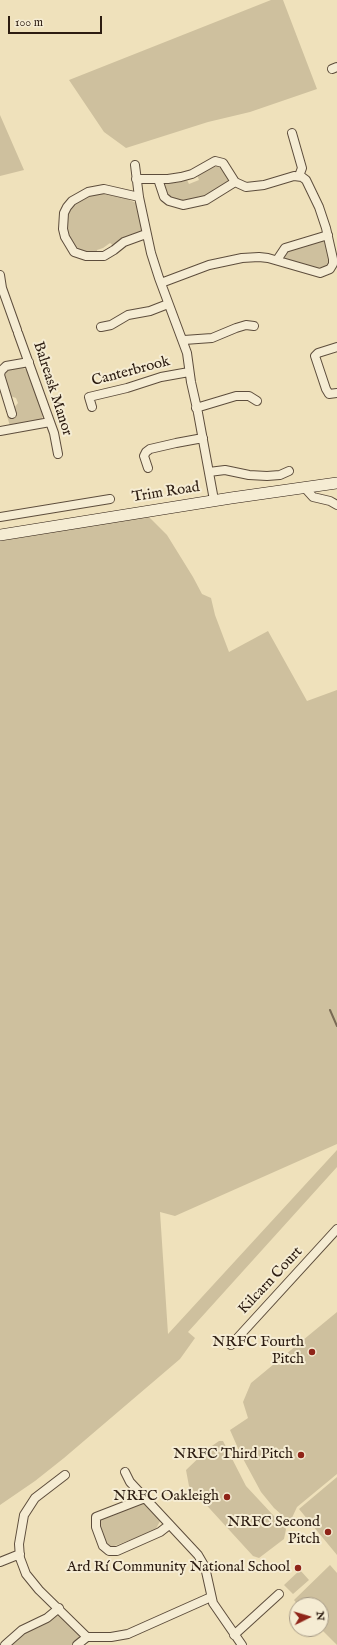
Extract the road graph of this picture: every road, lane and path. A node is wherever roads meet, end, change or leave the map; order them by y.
1 (292, 133) dead end
2 (135, 165) dead end
3 (299, 176) junction
4 (136, 179) junction
5 (158, 179) junction
6 (235, 182) junction
7 (139, 197) junction
8 (146, 234) junction
9 (328, 235) junction
10 (277, 260) junction
11 (0, 275) edge
12 (160, 283) junction
13 (1, 288) edge
14 (168, 304) junction
15 (254, 326) dead end
16 (101, 327) dead end
17 (184, 340) junction
18 (337, 347) edge
19 (29, 362) junction
20 (190, 372) junction
21 (337, 393) edge
22 (258, 401) dead end
23 (92, 407) dead end
24 (196, 408) junction
25 (12, 414) dead end
26 (50, 422) junction
27 (0, 431) edge
28 (203, 438) junction
29 (58, 454) dead end
30 (148, 468) dead end
31 (289, 471) dead end
32 (209, 472) junction
33 (337, 483) edge
34 (304, 487) junction
35 (110, 499) dead end
36 (214, 500) junction
37 (337, 505) edge
38 (0, 517) edge
39 (0, 535) edge
40 (335, 1235) edge
41 (231, 1345) dead end
42 (125, 1472) dead end
43 (65, 1475) dead end
44 (145, 1498) junction
45 (169, 1525) junction
46 (20, 1554) junction
47 (0, 1562) edge
48 (279, 1594) dead end
49 (211, 1597) junction
50 (59, 1608) junction
51 (234, 1635) junction
52 (87, 1636) junction
53 (5, 1645) edge
54 (77, 1645) edge
55 (242, 1645) edge

1 - 3 street
2 - 4 street, Canterbrook
3 - 6 street
3 - 9 street
4 - 5 street
4 - 7 street, Canterbrook
5 - 6 street
5 - 6 street
7 - 8 street, Canterbrook
7 - 8 street
8 - 12 street, Canterbrook
9 - 10 street
9 - 10 street
10 - 12 street
11 - 13 street, Balreask Manor
12 - 14 street, Canterbrook
13 - 19 street, Balreask Manor
14 - 16 street
14 - 17 street, Canterbrook
15 - 17 street, Canterbrook
17 - 20 street, Canterbrook
18 - 21 street
19 - 25 street
19 - 26 street, Balreask Manor
20 - 23 street, Canterbrook
20 - 24 street, Canterbrook
22 - 24 street
24 - 28 street, Canterbrook
26 - 27 street
26 - 29 street, Balreask Manor
28 - 30 street
28 - 32 street, Canterbrook
31 - 32 street
32 - 36 street, Canterbrook
33 - 34 main road, Trim Road
34 - 36 main road, Trim Road
34 - 37 street
35 - 38 street
36 - 39 main road, Trim Road
40 - 41 street, Kilcarn Court
42 - 44 street
43 - 46 street
44 - 45 street
44 - 45 street
45 - 49 street
46 - 47 street
46 - 50 street
48 - 51 street
49 - 51 street
49 - 52 street
50 - 52 street
50 - 53 street
51 - 55 street
52 - 54 street

